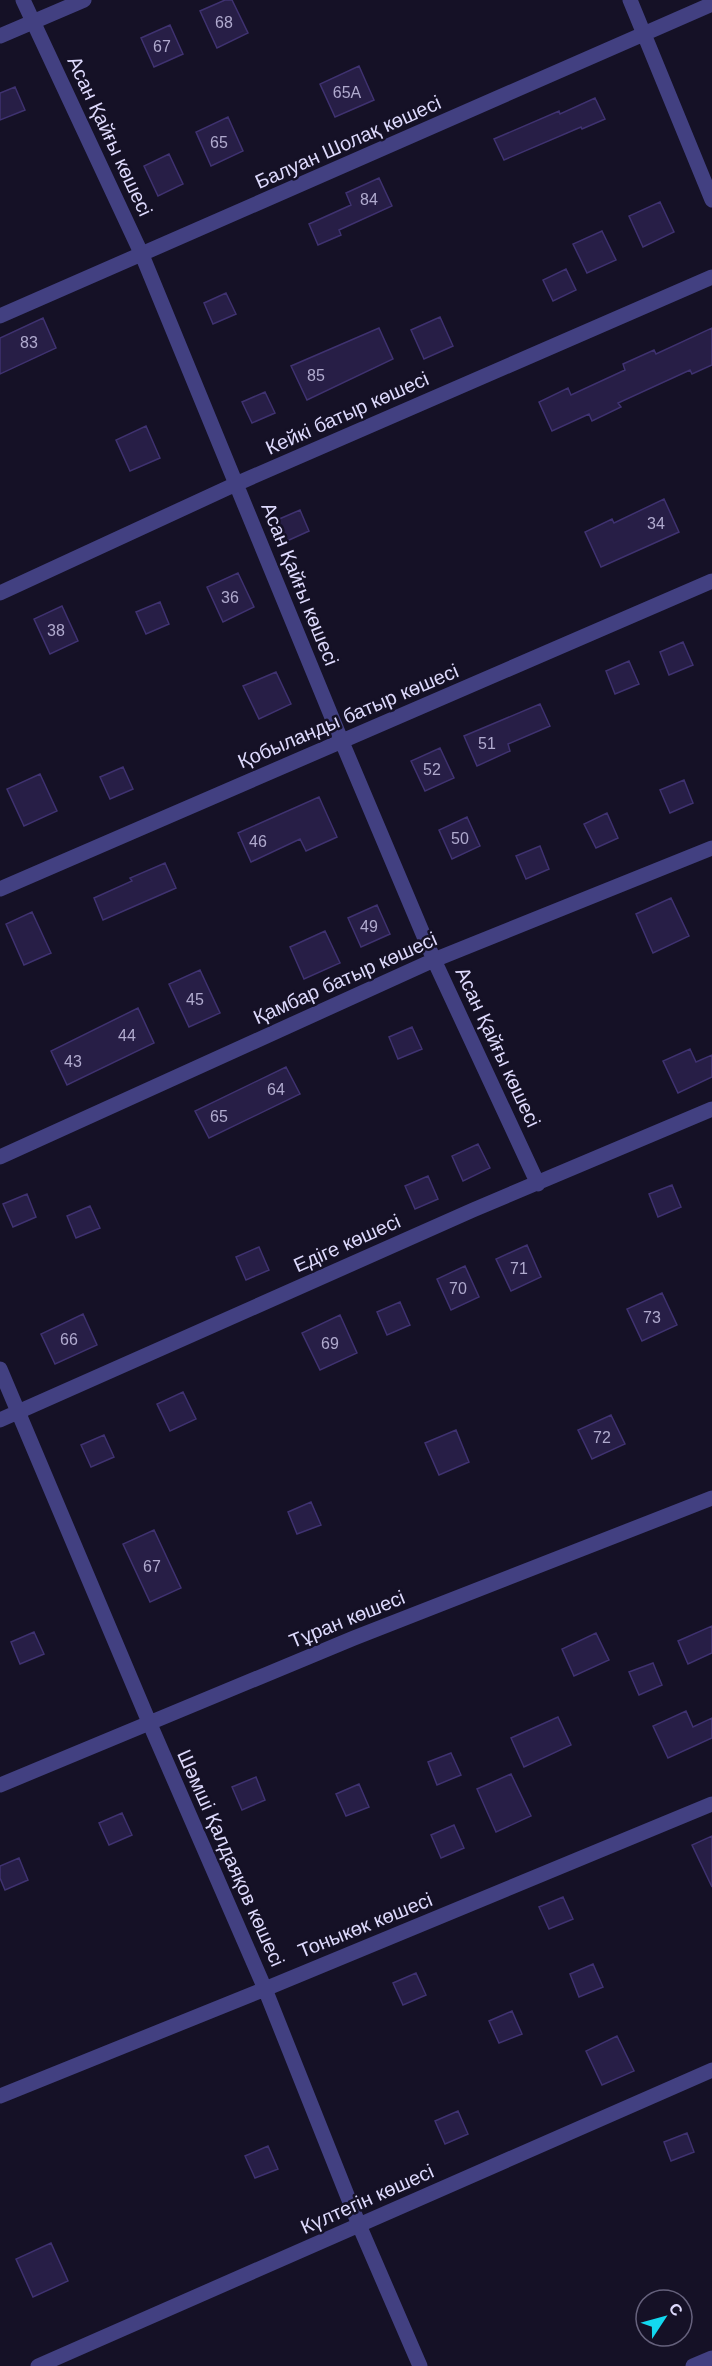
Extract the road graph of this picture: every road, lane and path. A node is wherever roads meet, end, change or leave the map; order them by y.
1 (23, 0) edge
2 (84, 0) edge
3 (630, 0) edge
4 (712, 4) edge
5 (33, 22) junction
6 (643, 34) junction
7 (0, 36) edge
8 (712, 200) edge
9 (142, 255) junction
10 (712, 277) edge
11 (0, 316) edge
12 (236, 484) junction
13 (712, 581) edge
14 (0, 592) edge
15 (342, 742) junction
16 (712, 848) edge
17 (0, 889) edge
18 (434, 960) junction
19 (712, 1109) edge
20 (0, 1157) edge
21 (538, 1184) junction
22 (0, 1369) edge
23 (19, 1412) junction
24 (0, 1420) edge
25 (712, 1498) edge
26 (149, 1722) junction
27 (0, 1785) edge
28 (712, 1804) edge
29 (265, 1989) junction
30 (712, 2070) edge
31 (0, 2096) edge
32 (359, 2225) junction
33 (712, 2358) edge
34 (38, 2366) edge
35 (420, 2366) edge
36 (693, 2366) edge

1 - 5 street, Асан Қайғы көшесі
2 - 5 street
3 - 6 street
4 - 6 street, Балуан Шолақ көшесі
5 - 7 street
5 - 9 street, Асан Қайғы көшесі
6 - 8 street
6 - 9 street, Балуан Шолақ көшесі
9 - 11 street, Балуан Шолақ көшесі
9 - 12 street, Асан Қайғы көшесі
10 - 12 street, Кейкі батыр көшесі
12 - 14 street, Кейкі батыр көшесі
12 - 15 street, Асан Қайғы көшесі
13 - 15 street, Қобыланды батыр көшесі
15 - 17 street, Қобыланды батыр көшесі
15 - 18 street, Асан Қайғы көшесі
16 - 18 street, Қамбар батыр көшесі
18 - 20 street, Қамбар батыр көшесі
18 - 21 street, Асан Қайғы көшесі
19 - 21 street, Едіге көшесі
21 - 23 street, Едіге көшесі
22 - 23 street, Шәмші Қалдаяқов көшесі
23 - 24 street, Едіге көшесі
23 - 26 street, Шәмші Қалдаяқов көшесі
25 - 26 street, Тұран көшесі
26 - 27 street, Тұран көшесі
26 - 29 street, Шәмші Қалдаяқов көшесі
28 - 29 street, Тоныкөк көшесі
29 - 31 street, Тоныкөк көшесі
29 - 32 street, Шәмші Қалдаяқов көшесі
30 - 32 street, Күлтегін көшесі
32 - 34 street, Күлтегін көшесі
32 - 35 street, Шәмші Қалдаяқов көшесі
33 - 36 street

